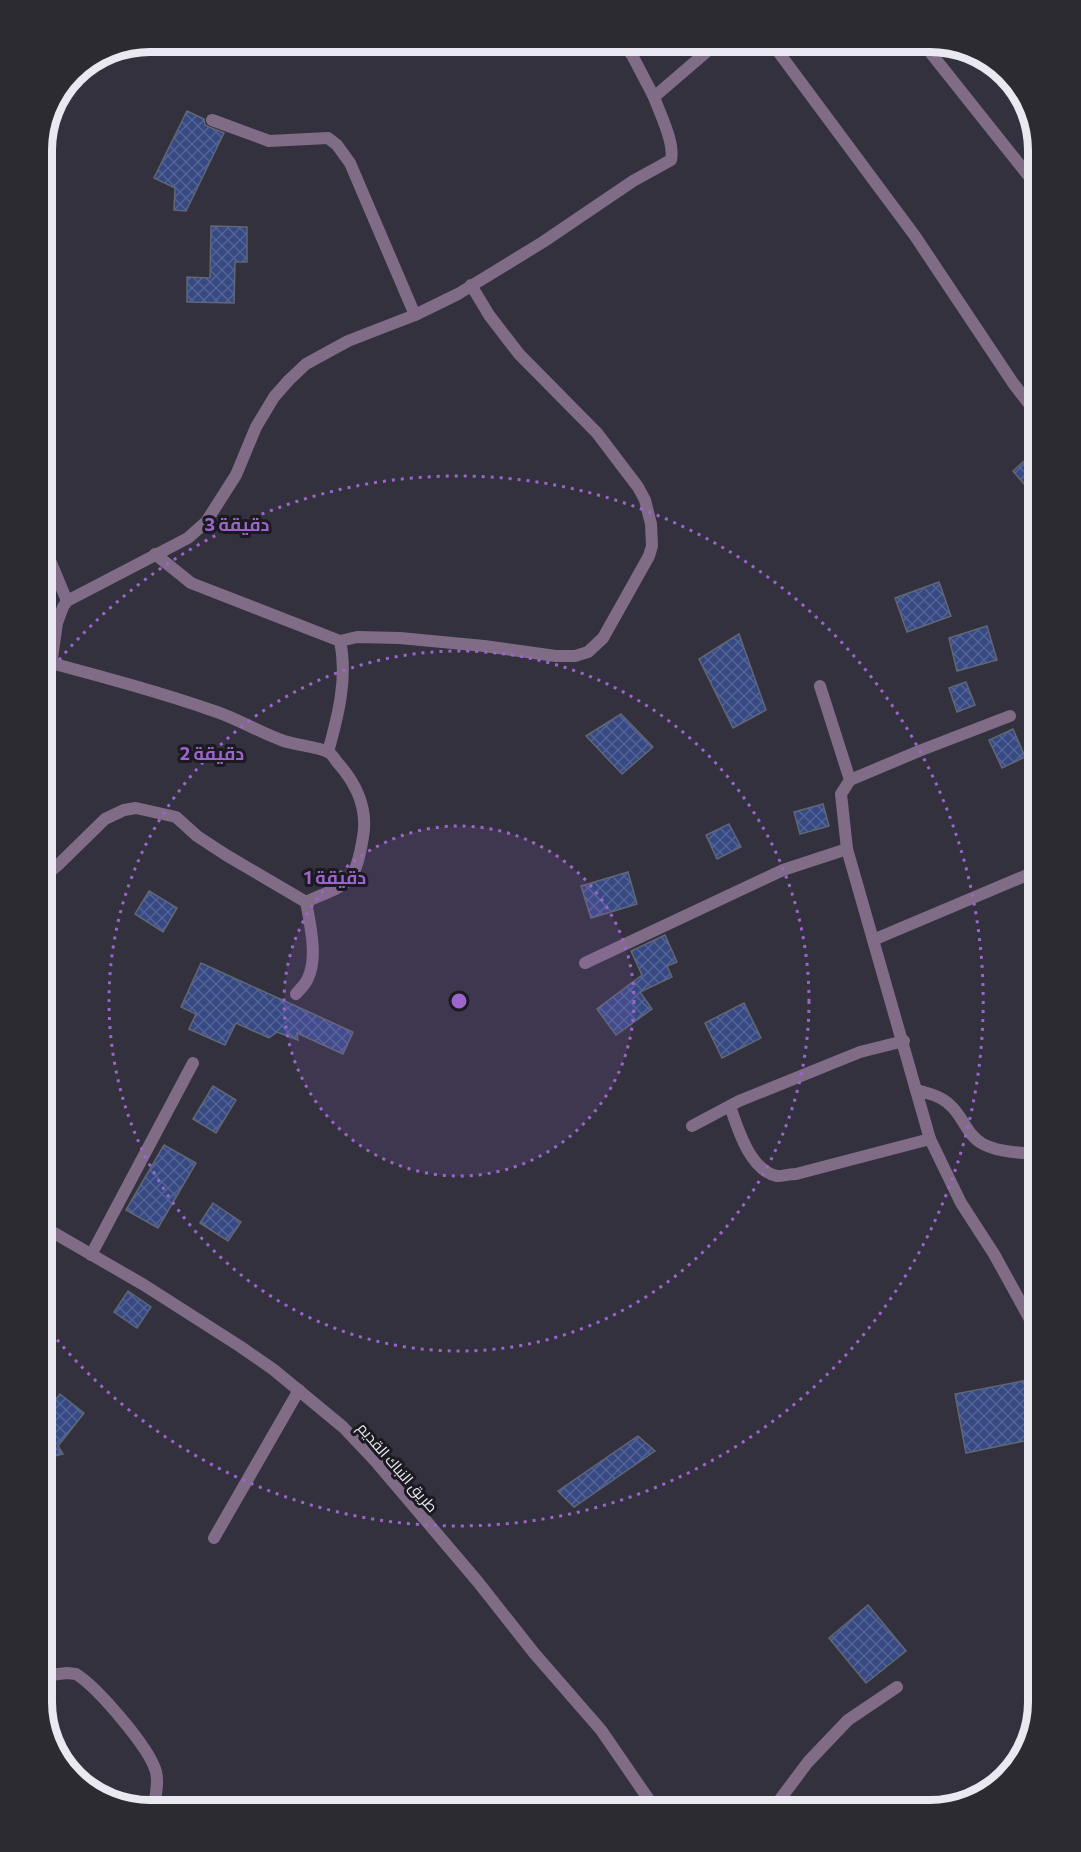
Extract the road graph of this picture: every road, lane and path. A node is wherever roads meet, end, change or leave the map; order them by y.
1 (630, 53) edge
2 (706, 53) edge
3 (779, 53) edge
4 (931, 53) edge
5 (654, 97) junction
6 (212, 120) dead end
7 (1028, 175) edge
8 (471, 285) junction
9 (415, 315) junction
10 (1028, 403) edge
11 (155, 554) junction
12 (53, 567) edge
13 (67, 601) junction
14 (53, 616) edge
15 (58, 617) junction
16 (340, 641) junction
17 (53, 652) edge
18 (53, 663) edge
19 (820, 686) dead end
20 (1010, 716) dead end
21 (328, 752) junction
22 (850, 780) junction
23 (847, 849) junction
24 (53, 868) edge
25 (1028, 875) edge
26 (306, 902) junction
27 (873, 940) junction
28 (585, 963) dead end
29 (296, 994) dead end
30 (904, 1041) junction
31 (193, 1063) dead end
32 (916, 1090) junction
33 (729, 1106) junction
34 (692, 1126) dead end
35 (930, 1139) junction
36 (1028, 1154) edge
37 (52, 1232) edge
38 (91, 1255) junction
39 (1028, 1316) edge
40 (299, 1390) junction
41 (214, 1539) dead end
42 (52, 1675) edge
43 (897, 1687) dead end
44 (155, 1799) edge
45 (649, 1800) edge
46 (780, 1800) edge

1 - 5 street
2 - 5 street
3 - 10 street
4 - 7 street
5 - 8 street
6 - 9 street
8 - 9 street
8 - 16 street
9 - 11 street
11 - 13 street
11 - 16 street
12 - 13 street
13 - 15 street
14 - 15 street
15 - 17 street
16 - 21 street
18 - 21 street
19 - 22 street
20 - 22 street
21 - 26 street
22 - 23 street
23 - 27 street
23 - 28 street
24 - 26 street
25 - 27 street
26 - 29 street
27 - 30 street
30 - 32 street
30 - 33 street
31 - 38 street
32 - 35 street
32 - 36 street
33 - 34 street
33 - 35 street
35 - 39 street
37 - 38 street, طريق النباك القديم
38 - 40 street, طريق النباك القديم
40 - 41 street
40 - 45 street, طريق النباك القديم
42 - 44 street
43 - 46 street

